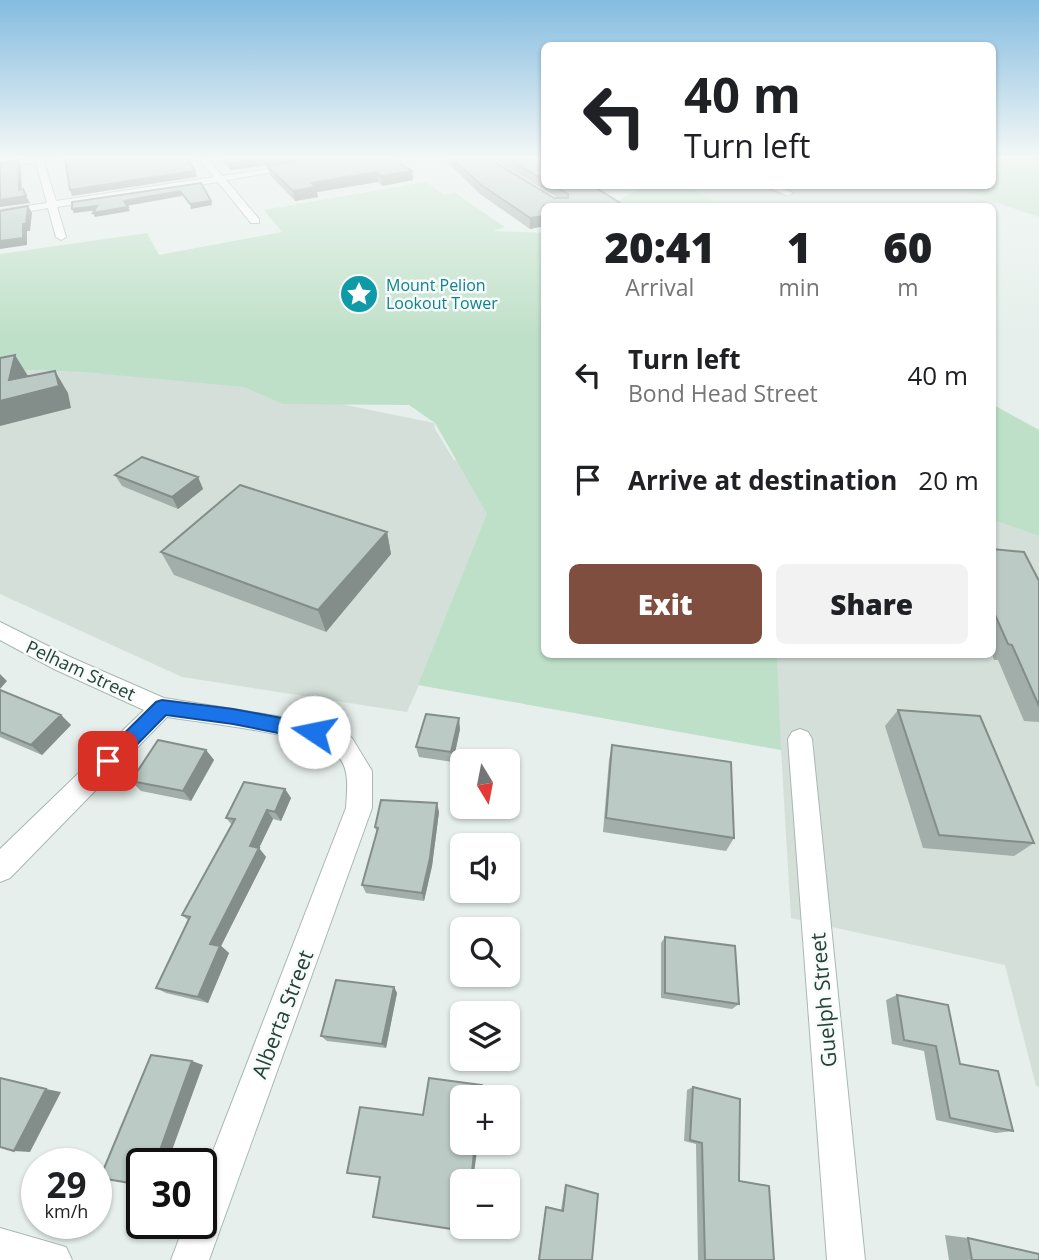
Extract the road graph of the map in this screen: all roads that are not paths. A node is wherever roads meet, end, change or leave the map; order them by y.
1 (55, 218) edge
2 (252, 218) edge
3 (255, 221) dead end
4 (61, 237) dead end
5 (0, 630) edge
6 (162, 707) junction
7 (800, 739) dead end
8 (357, 766) joint
9 (0, 868) edge
10 (0, 1247) edge
11 (53, 1260) edge
12 (190, 1260) edge
13 (846, 1260) edge

1 - 4 street
2 - 3 street
5 - 6 street, Pelham Street
6 - 8 street, Pelham Street
6 - 9 street
7 - 13 street, Guelph Street
8 - 12 street, Alberta Street
10 - 11 street

